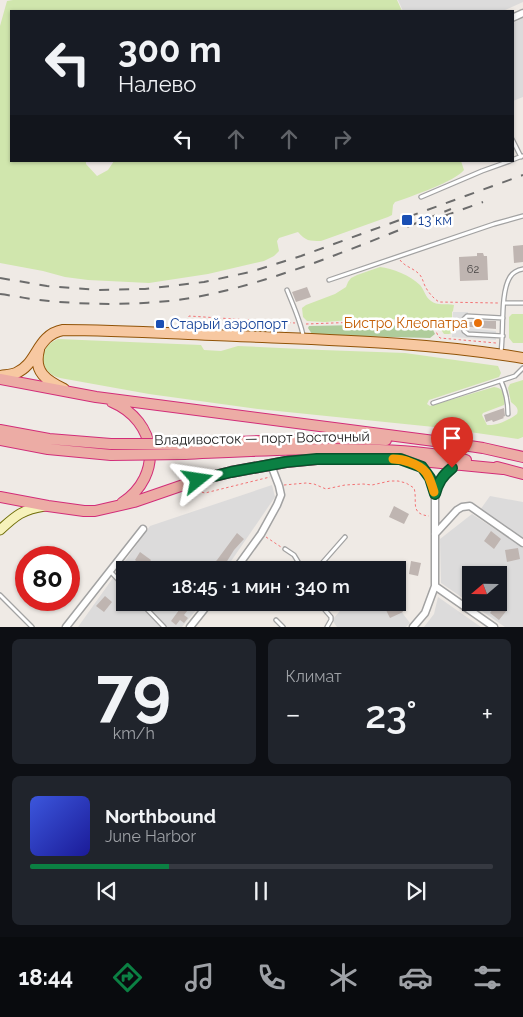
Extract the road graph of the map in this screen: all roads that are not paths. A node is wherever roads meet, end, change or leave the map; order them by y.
1 (514, 143) edge
2 (522, 157) edge
3 (508, 162) edge
4 (421, 197) dead end
5 (523, 216) edge
6 (523, 269) edge
7 (329, 280) dead end
8 (287, 290) dead end
9 (523, 303) edge
10 (504, 304) junction
11 (503, 318) junction
12 (502, 336) junction
13 (303, 338) junction
14 (39, 348) junction
15 (500, 354) junction
16 (523, 358) edge
17 (523, 368) edge
18 (0, 377) edge
19 (501, 381) junction
20 (70, 392) junction
21 (96, 397) junction
22 (433, 402) dead end
23 (508, 414) dead end
24 (0, 430) edge
25 (0, 440) edge
26 (442, 442) junction
27 (185, 449) junction
28 (522, 456) edge
29 (400, 459) junction
30 (271, 465) junction
31 (462, 465) junction
32 (503, 469) junction
33 (523, 474) edge
34 (435, 494) junction
35 (0, 497) edge
36 (48, 506) junction
37 (105, 509) junction
38 (143, 529) dead end
39 (0, 530) edge
40 (434, 534) junction
41 (345, 537) dead end
42 (523, 542) edge
43 (285, 549) road end
44 (242, 561) edge
45 (298, 561) edge
46 (324, 561) edge
47 (110, 570) junction
48 (116, 577) edge
49 (434, 586) junction
50 (0, 595) edge
51 (149, 611) edge
52 (203, 611) edge
53 (326, 611) edge
54 (276, 620) dead end
55 (32, 627) edge
56 (66, 627) edge
57 (164, 627) edge
58 (190, 627) edge
59 (283, 627) edge
60 (327, 627) edge
61 (413, 627) edge
62 (494, 627) edge

1 - 2 lane
3 - 4 lane
5 - 7 lane
6 - 10 lane
8 - 13 lane
9 - 10 lane
10 - 11 lane
11 - 12 lane
11 - 12 lane
12 - 15 lane
13 - 14 main road
13 - 15 main road
14 - 18 main road
14 - 20 main road
15 - 16 main road
17 - 19 lane
18 - 20 highway
19 - 22 lane
19 - 23 lane
20 - 21 highway
21 - 26 highway
21 - 37 highway
24 - 27 highway, Владивосток — порт Восточный, bridge
25 - 27 highway, Владивосток — порт Восточный, bridge
26 - 27 highway, Владивосток — порт Восточный
26 - 28 highway, Владивосток — порт Восточный
27 - 32 highway, Владивосток — порт Восточный
29 - 30 highway
29 - 31 highway
29 - 34 street
30 - 37 highway
30 - 44 street
31 - 32 highway
31 - 34 street
32 - 33 highway, Владивосток — порт Восточный
34 - 40 street
35 - 36 highway
36 - 37 highway
36 - 39 main road
38 - 47 street
40 - 42 street
40 - 49 street
41 - 46 lane
43 - 45 lane
47 - 48 lane
47 - 56 street
49 - 61 street
49 - 62 street
50 - 55 lane
51 - 57 lane
52 - 58 street
53 - 60 lane
54 - 59 lane

